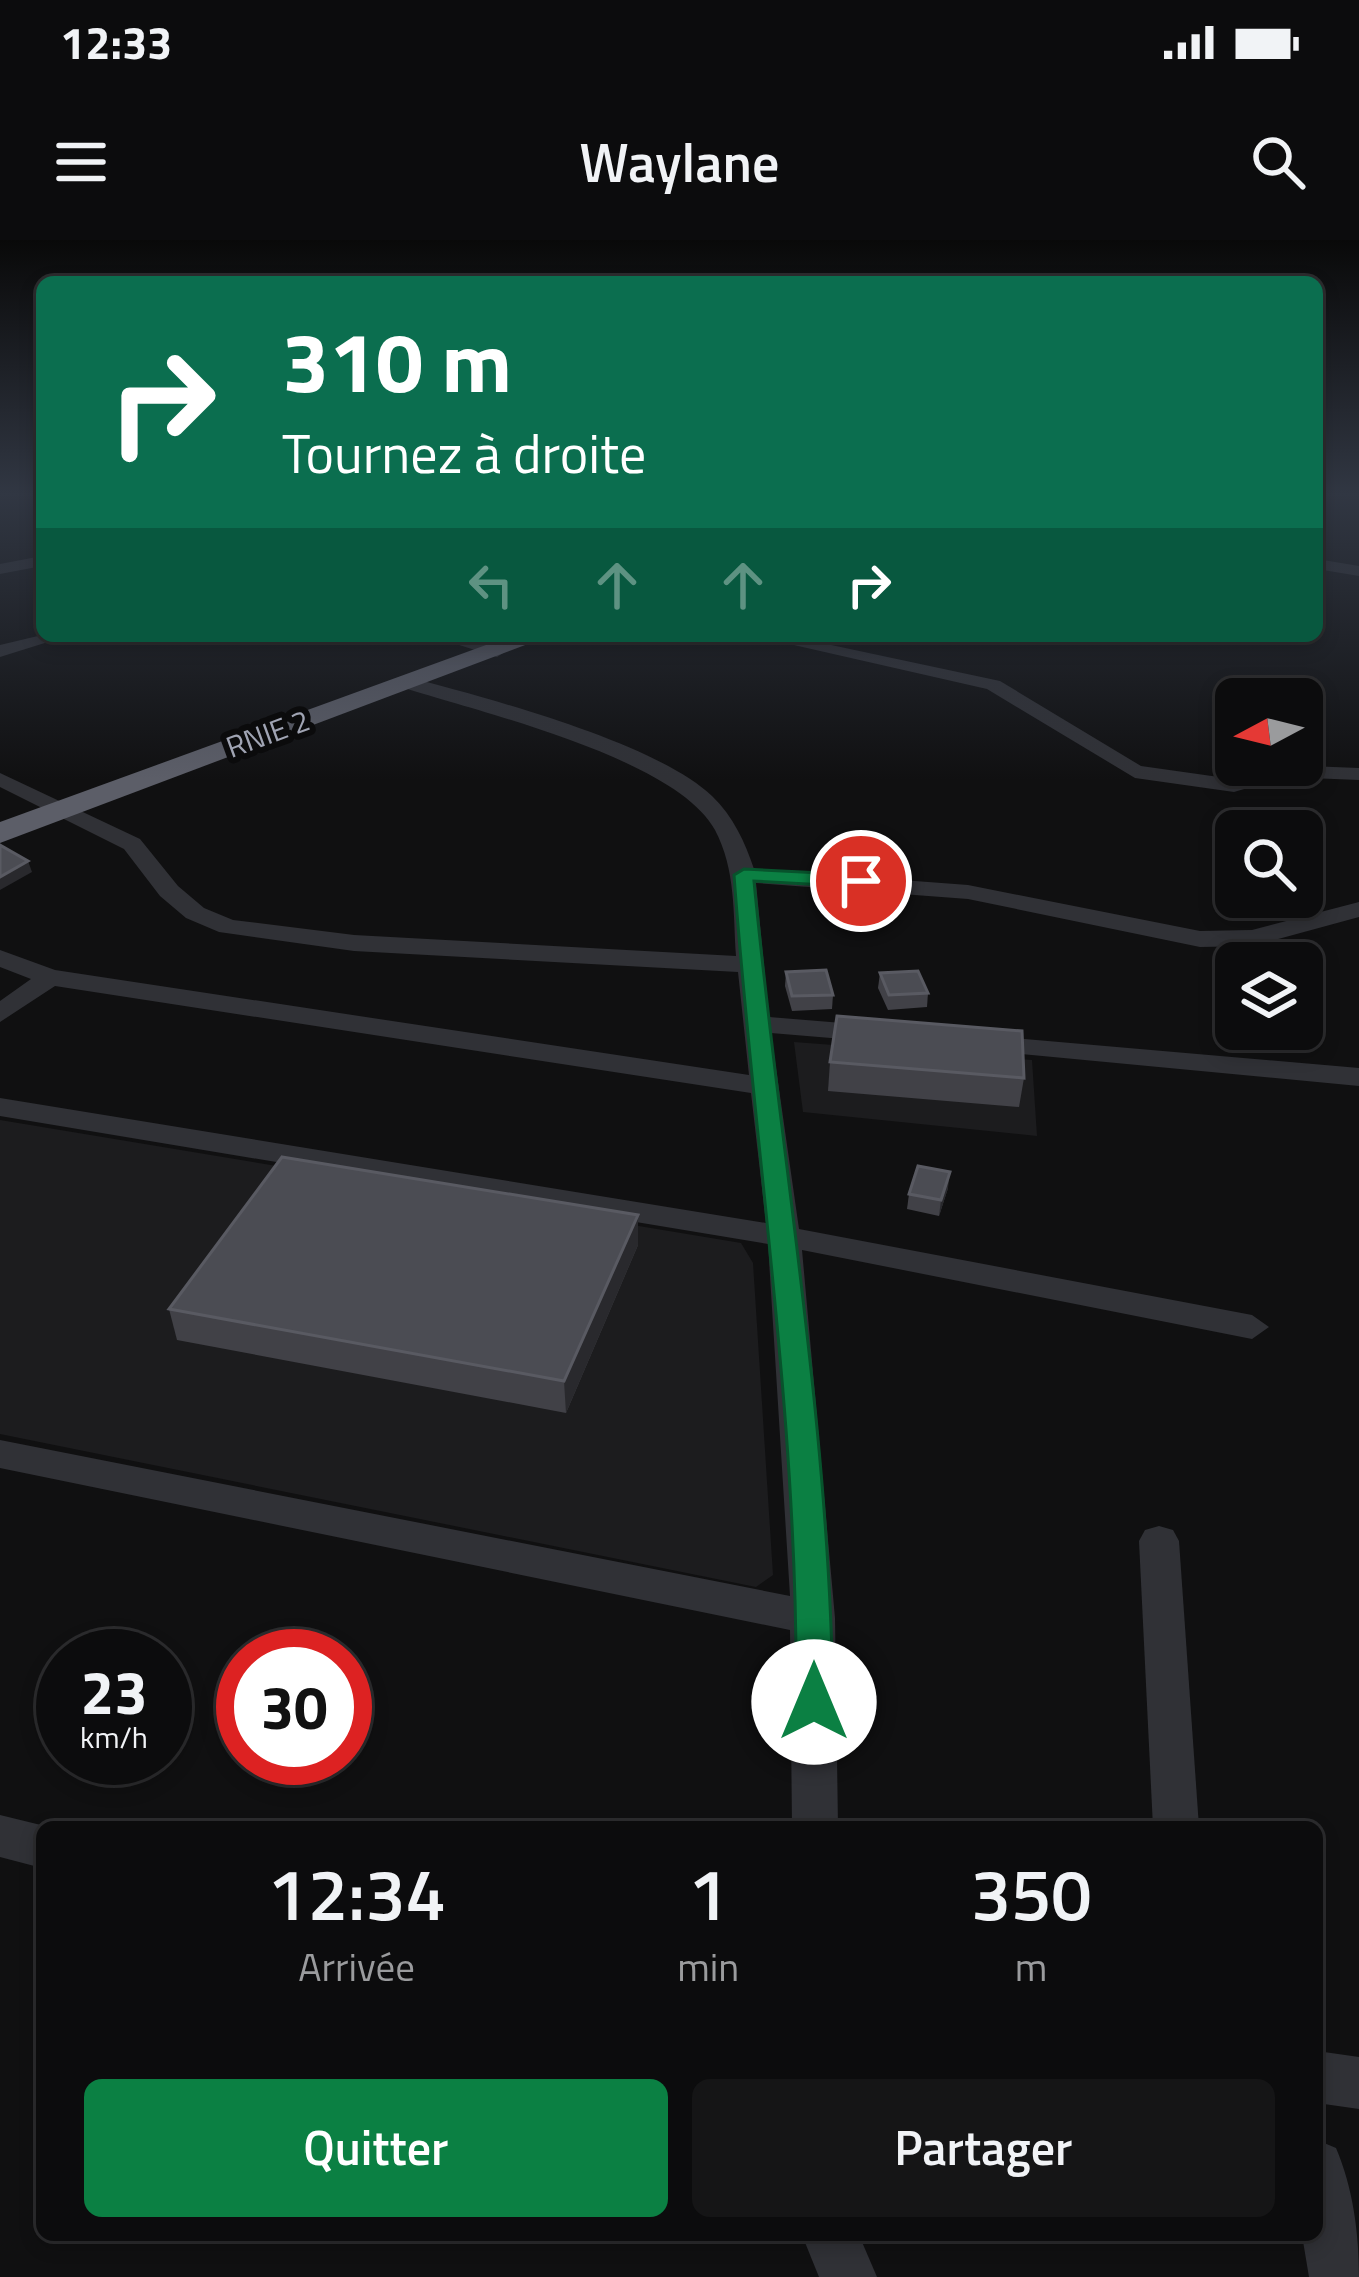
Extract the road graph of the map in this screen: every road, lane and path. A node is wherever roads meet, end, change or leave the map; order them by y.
1 (36, 642) edge
2 (463, 642) edge
3 (520, 642) edge
4 (791, 642) edge
5 (0, 651) edge
6 (497, 651) junction
7 (408, 683) junction
8 (1359, 774) edge
9 (0, 779) edge
10 (58, 809) junction
11 (0, 833) edge
12 (744, 875) junction
13 (1359, 909) edge
14 (0, 958) edge
15 (752, 965) junction
16 (50, 977) junction
17 (0, 1014) edge
18 (759, 1024) junction
19 (898, 1036) edge
20 (944, 1040) edge
21 (1359, 1077) edge
22 (761, 1086) junction
23 (0, 1107) edge
24 (784, 1236) junction
25 (1252, 1327) dead end
26 (0, 1454) edge
27 (1160, 1541) dead end
28 (814, 1618) junction
29 (815, 1821) edge
30 (1176, 1821) edge
31 (0, 1836) edge
32 (36, 1845) edge
33 (1323, 2079) edge
34 (1359, 2083) edge
35 (1323, 2198) edge
36 (833, 2241) edge
37 (848, 2277) edge
38 (1338, 2277) edge

1 - 5 street
2 - 6 street
3 - 6 highway, RNIE 2 / RNIE 2
4 - 8 street
6 - 7 highway, RNIE 2 / RNIE 2
7 - 10 highway, RNIE 2 / RNIE 2
7 - 12 street
9 - 10 street
10 - 11 highway, RNIE 2 / RNIE 2
10 - 15 street
12 - 13 street
12 - 15 street
14 - 16 street
15 - 18 street
16 - 17 street
16 - 22 street
18 - 19 street
18 - 22 street
20 - 21 street
22 - 24 street
23 - 24 street
24 - 25 street
24 - 28 street
26 - 28 street
27 - 30 street
28 - 29 street
31 - 32 street
33 - 34 street
35 - 38 street
36 - 37 street

